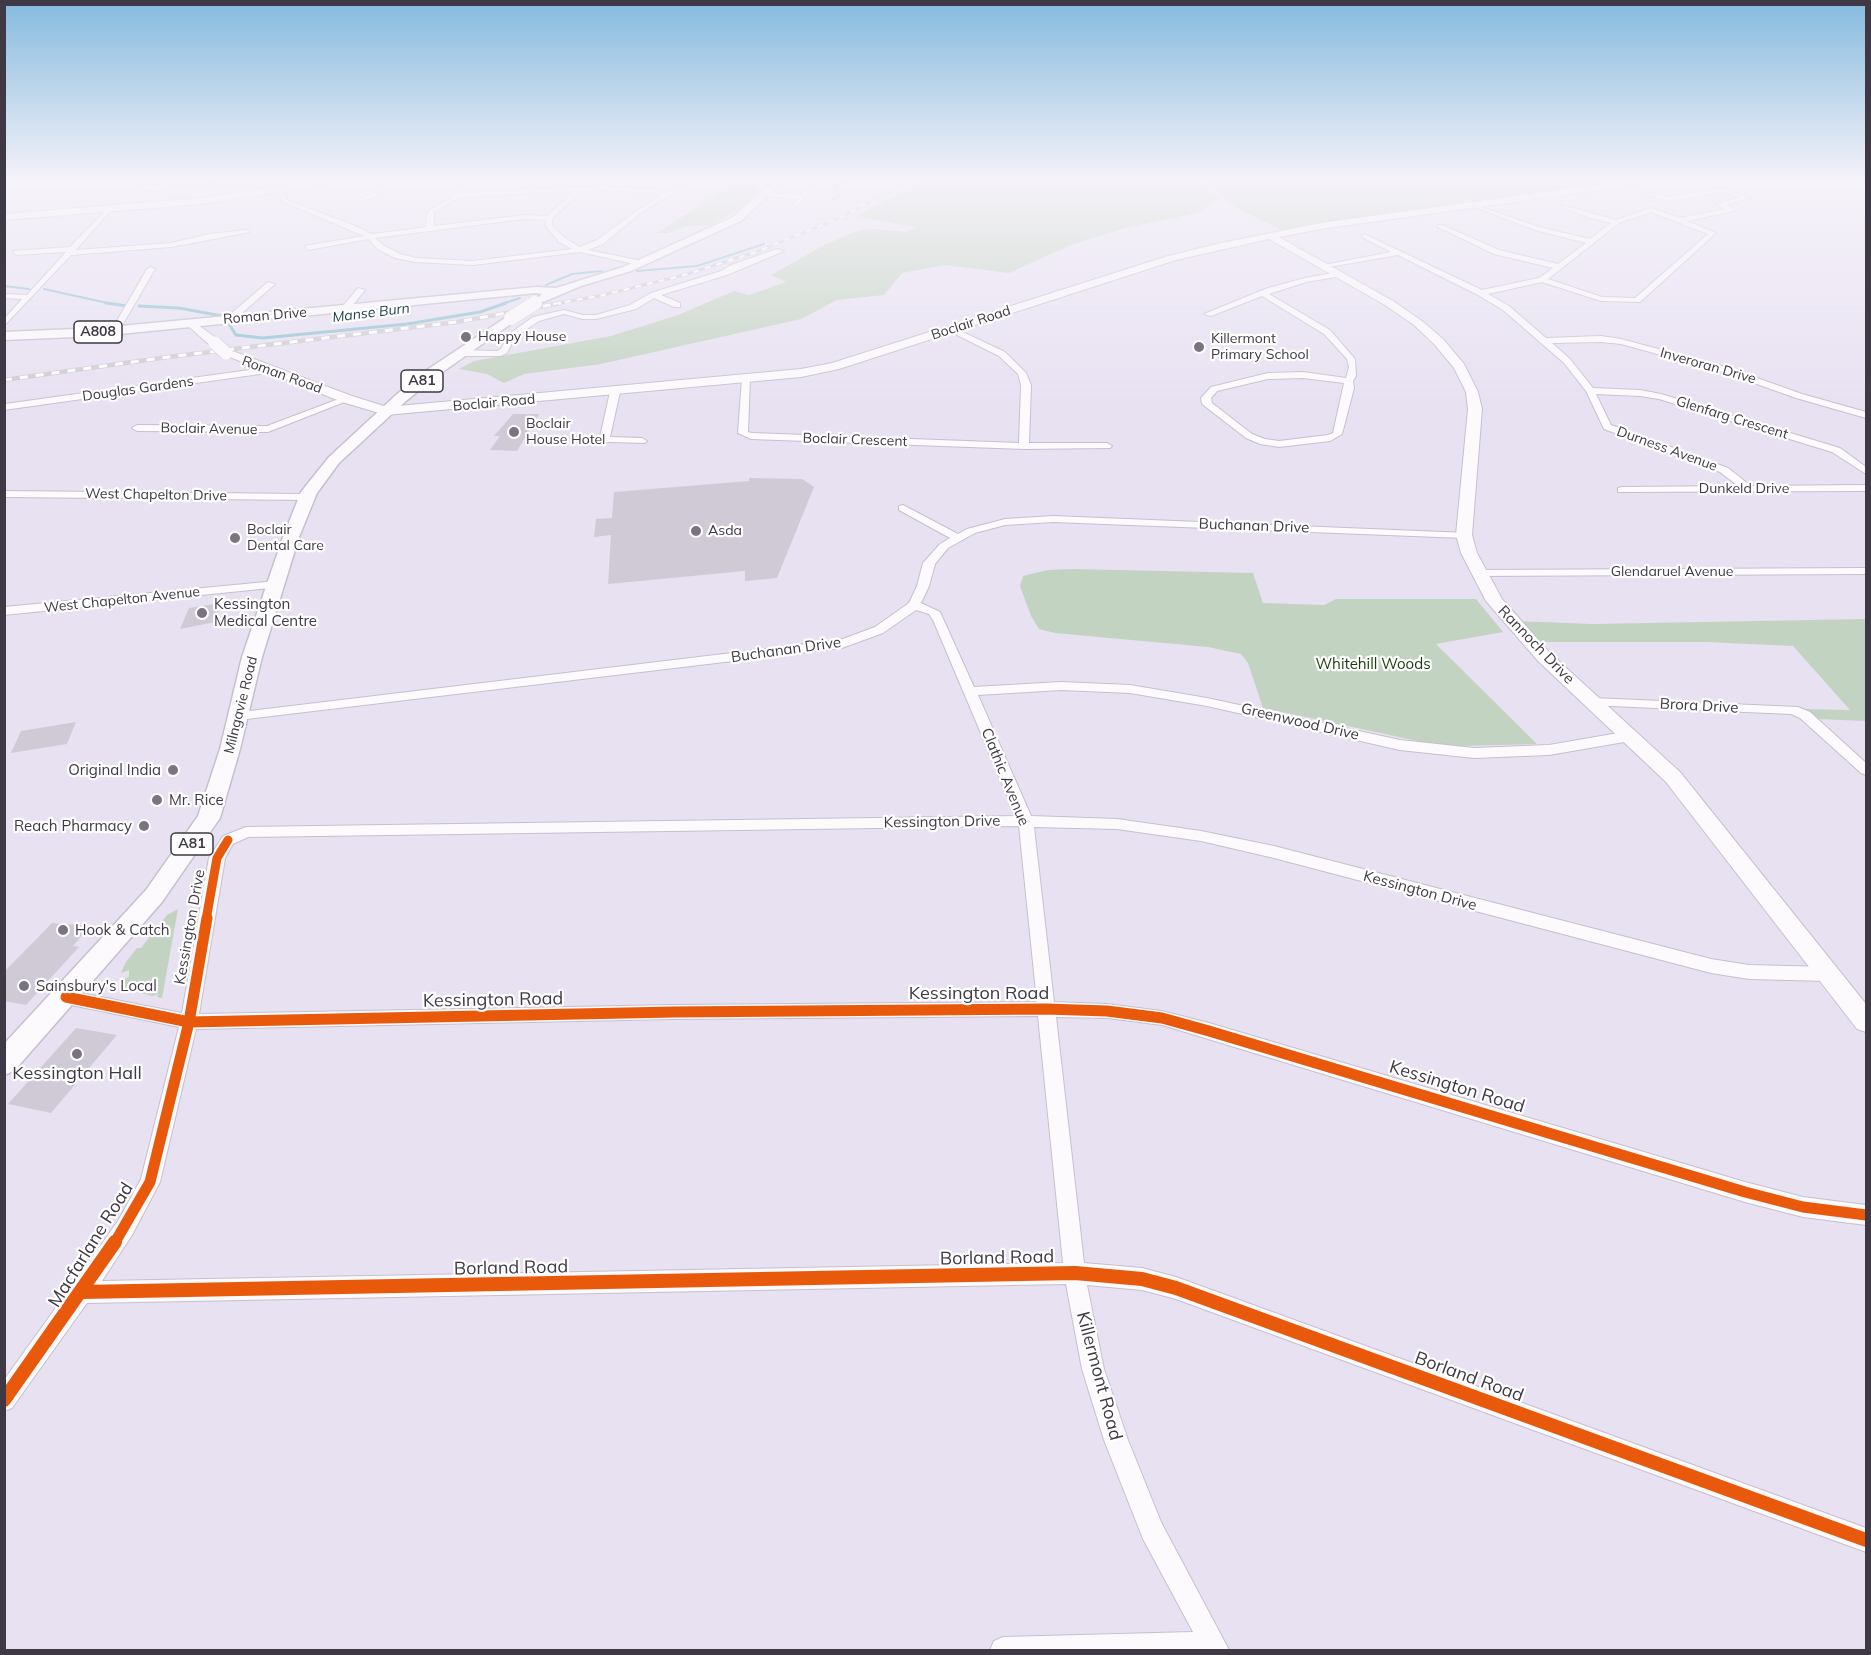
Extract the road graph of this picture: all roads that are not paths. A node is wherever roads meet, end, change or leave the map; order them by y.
1 (66, 256) edge
2 (399, 256) edge
3 (528, 256) edge
4 (610, 256) edge
5 (654, 256) edge
6 (765, 256) edge
7 (1180, 256) edge
8 (1306, 256) edge
9 (1379, 256) edge
10 (1405, 256) edge
11 (1515, 256) edge
12 (1574, 256) edge
13 (1687, 256) edge
14 (639, 263) junction
15 (1323, 266) junction
16 (1560, 267) junction
17 (151, 269) dead end
18 (724, 273) junction
19 (1339, 274) junction
20 (737, 277) dead end
21 (1542, 280) junction
22 (271, 284) dead end
23 (361, 290) dead end
24 (556, 292) junction
25 (518, 293) junction
26 (1262, 293) junction
27 (1482, 293) junction
28 (654, 295) junction
29 (4, 296) edge
30 (29, 297) junction
31 (539, 300) junction
32 (677, 305) dead end
33 (345, 309) junction
34 (1208, 314) dead end
35 (230, 319) junction
36 (191, 323) junction
37 (4, 324) edge
38 (952, 329) junction
39 (115, 331) junction
40 (4, 336) edge
41 (1545, 341) junction
42 (461, 353) junction
43 (271, 370) junction
44 (746, 378) junction
45 (1348, 381) junction
46 (1590, 391) junction
47 (615, 392) junction
48 (347, 399) junction
49 (5, 407) edge
50 (386, 411) junction
51 (1866, 415) edge
52 (137, 428) dead end
53 (578, 439) dead end
54 (604, 440) junction
55 (642, 441) dead end
56 (1024, 446) junction
57 (1107, 446) dead end
58 (1866, 471) edge
59 (1866, 488) edge
60 (1749, 489) junction
61 (1622, 490) dead end
62 (4, 494) edge
63 (307, 497) junction
64 (903, 508) dead end
65 (1464, 535) junction
66 (957, 538) junction
67 (1866, 571) edge
68 (1478, 573) junction
69 (276, 585) junction
70 (914, 605) junction
71 (4, 611) edge
72 (969, 691) junction
73 (1593, 702) junction
74 (238, 716) junction
75 (1630, 736) junction
76 (1866, 770) edge
77 (1026, 821) junction
78 (1828, 974) junction
79 (66, 997) junction
80 (1046, 1009) junction
81 (189, 1022) junction
82 (1866, 1022) edge
83 (4, 1063) edge
84 (1866, 1215) edge
85 (1075, 1274) junction
86 (82, 1293) junction
87 (4, 1400) edge
88 (1866, 1540) edge
89 (1214, 1648) edge
90 (1003, 1650) edge

1 - 30 street
2 - 3 street
4 - 14 street
5 - 14 main road, Milngavie Road / A81
6 - 18 street
7 - 38 main road, Boclair Road
8 - 15 main road, Rannoch Drive
9 - 15 street
10 - 27 street, Durness Avenue
11 - 16 street
12 - 16 street
13 - 21 street
14 - 24 main road, Milngavie Road / A81
15 - 19 main road, Rannoch Drive
16 - 21 street
17 - 39 street
18 - 20 street
18 - 28 street
19 - 26 street
19 - 65 main road, Rannoch Drive
21 - 27 street
22 - 35 street
23 - 33 street
24 - 25 main road, Roman Drive / A808
24 - 31 main road, Milngavie Road / A81
25 - 31 main road, Roman Drive / A808
25 - 33 main road, Roman Drive / A808
26 - 34 street
26 - 45 street
27 - 41 street, Durness Avenue
28 - 32 street
28 - 42 street
29 - 30 street
30 - 37 street
31 - 42 main road, Milngavie Road / A81, bridge
33 - 35 main road, Roman Drive / A808
35 - 36 main road, Roman Drive / A808
36 - 39 main road, A808
36 - 43 main road, Roman Road, bridge
38 - 44 main road, Boclair Road
38 - 56 street
39 - 40 main road, A808
41 - 46 street, Durness Avenue
41 - 51 street, Inveroran Drive
42 - 50 main road, Milngavie Road / A81
43 - 48 main road, Roman Road
43 - 49 street, Douglas Gardens
44 - 47 main road, Boclair Road
44 - 56 street, Boclair Crescent
45 - 45 street
46 - 58 street, Glenfarg Crescent
46 - 60 street, Durness Avenue
47 - 50 main road, Boclair Road
47 - 54 street
48 - 50 main road, Roman Road
48 - 52 street, Boclair Avenue
50 - 63 main road, Milngavie Road / A81
53 - 54 street
54 - 55 street
56 - 57 street, Boclair Crescent
59 - 60 street, Dunkeld Drive
60 - 61 street, Dunkeld Drive
62 - 63 street, West Chapelton Drive
63 - 69 main road, Milngavie Road / A81
64 - 66 street
65 - 66 street, Buchanan Drive
65 - 68 main road, Rannoch Drive
66 - 70 street, Buchanan Drive
67 - 68 street, Glendaruel Avenue
68 - 73 main road, Rannoch Drive
69 - 71 street, West Chapelton Avenue
69 - 74 main road, Milngavie Road / A81
70 - 72 street, Clathic Avenue
70 - 74 street, Buchanan Drive
72 - 75 street, Greenwood Drive
72 - 77 street, Clathic Avenue
73 - 75 main road, Rannoch Drive
73 - 76 street, Brora Drive
74 - 79 main road, Milngavie Road / A81
75 - 78 main road, Rannoch Drive
77 - 78 street, Kessington Drive
77 - 80 street, Clathic Avenue
77 - 81 street, Kessington Drive
78 - 82 main road, Rannoch Drive
79 - 81 street, Kessington Road
79 - 83 main road, Milngavie Road / A81
80 - 81 street, Kessington Road
80 - 84 street, Kessington Road
80 - 85 street, Killermont Road
81 - 86 street, Macfarlane Road
85 - 86 street, Borland Road
85 - 88 street, Borland Road
85 - 89 street, Killermont Road
86 - 87 street, Macfarlane Road
89 - 90 street

